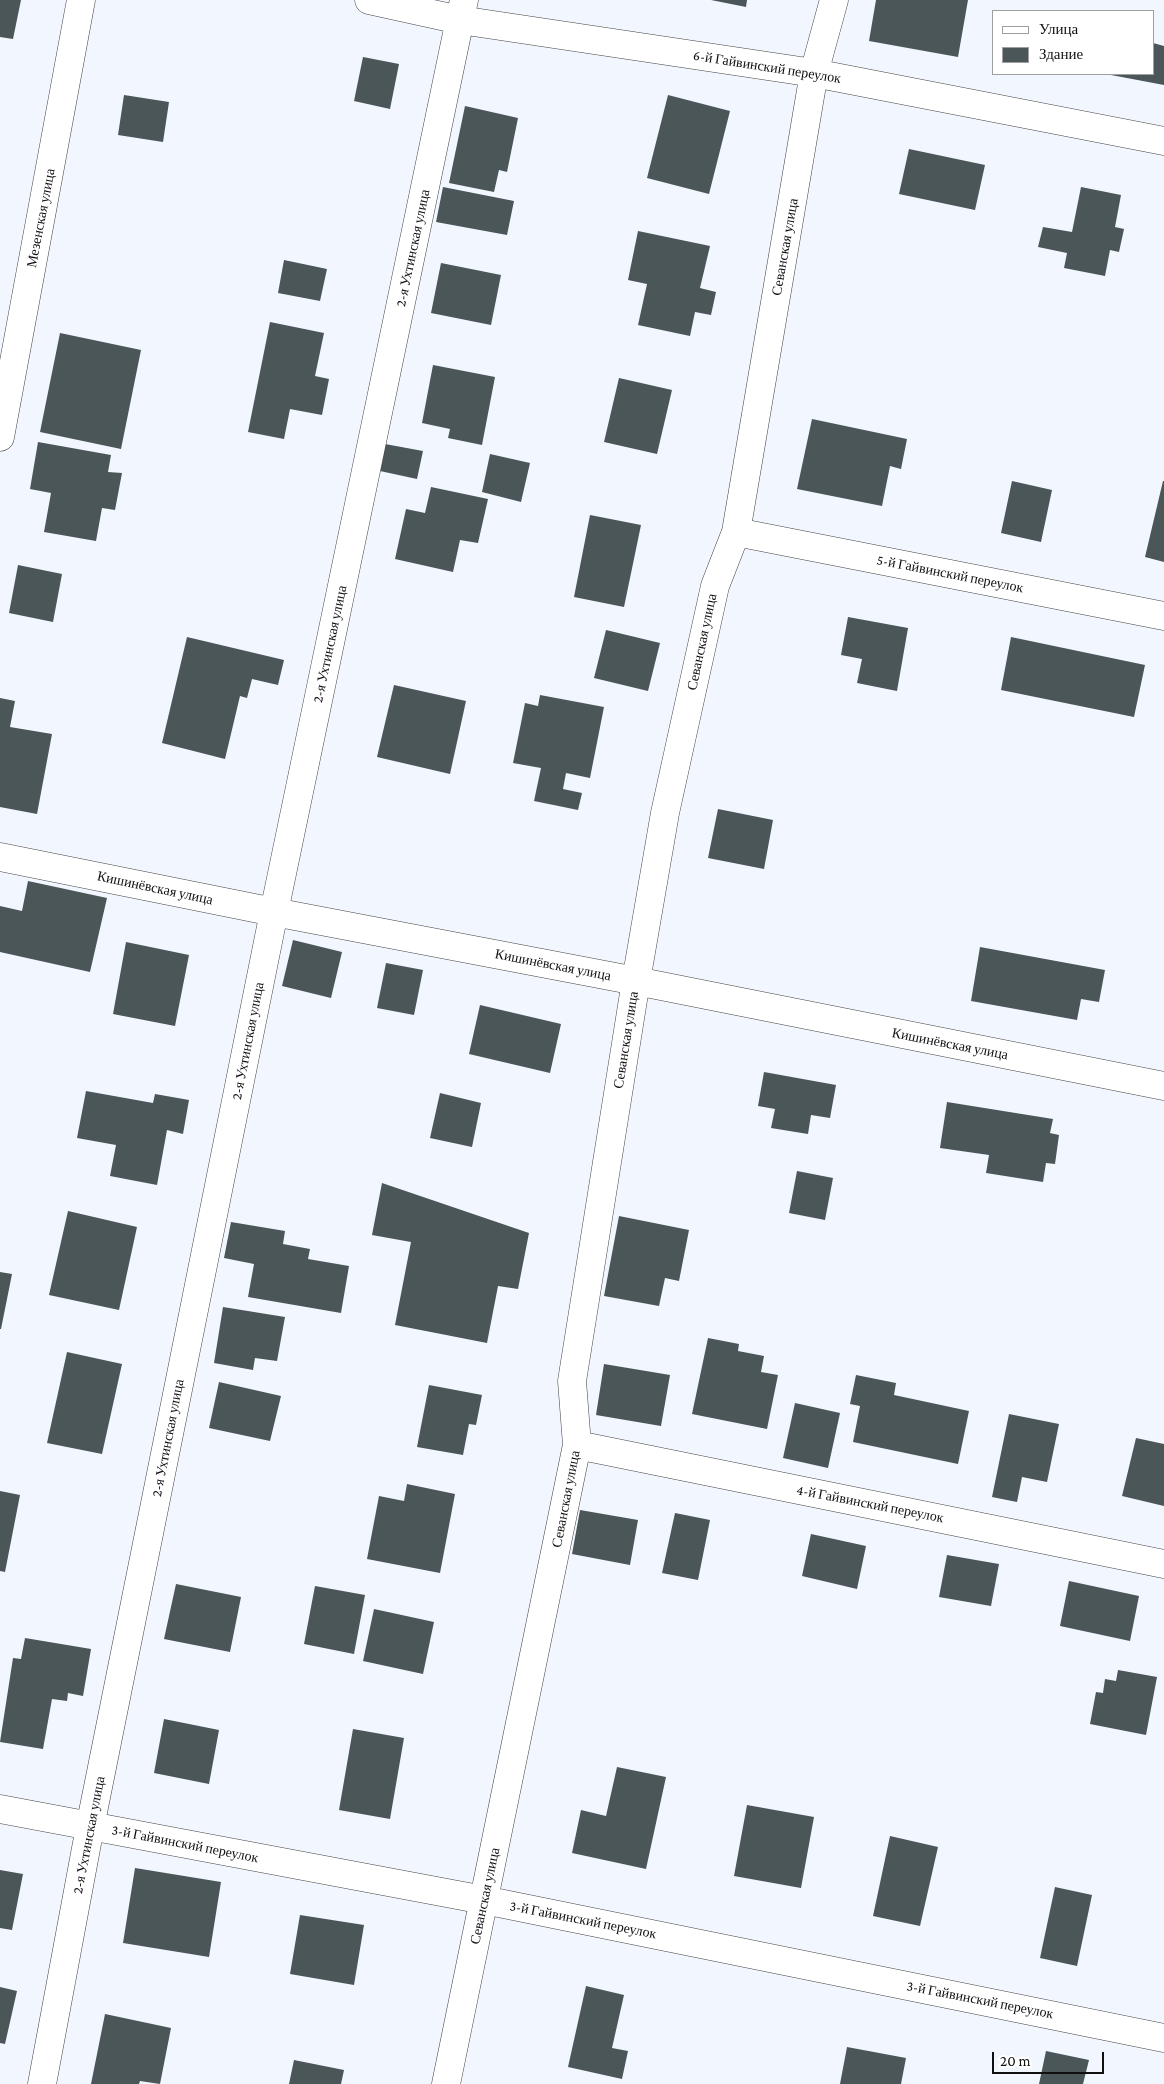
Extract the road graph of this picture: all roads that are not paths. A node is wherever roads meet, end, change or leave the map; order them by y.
1 (81, 0) edge
2 (369, 0) edge
3 (834, 0) edge
4 (462, 10) edge
5 (814, 73) junction
6 (1164, 141) edge
7 (0, 437) edge
8 (736, 532) junction
9 (1164, 616) edge
10 (0, 857) edge
11 (274, 912) junction
12 (636, 981) junction
13 (1164, 1086) edge
14 (577, 1445) junction
15 (1164, 1564) edge
16 (0, 1809) edge
17 (90, 1827) junction
18 (484, 1900) junction
19 (1164, 2038) edge
20 (42, 2084) edge
21 (446, 2084) edge

1 - 7 street, Мезенская улица
2 - 4 street, 6-й Гайвинский переулок
3 - 5 street, Севанская улица
4 - 5 street, 6-й Гайвинский переулок
4 - 11 street, 2-я Ухтинская улица
5 - 6 street, 6-й Гайвинский переулок
5 - 8 street, Севанская улица
8 - 9 street, 5-й Гайвинский переулок
8 - 12 street, Севанская улица
10 - 11 street, Кишинёвская улица
11 - 12 street, Кишинёвская улица
11 - 17 street, 2-я Ухтинская улица
12 - 13 street, Кишинёвская улица
12 - 14 street, Севанская улица
14 - 15 street, 4-й Гайвинский переулок
14 - 18 street, Севанская улица
16 - 17 street, 3-й Гайвинский переулок
17 - 18 street, 3-й Гайвинский переулок
17 - 20 street, 2-я Ухтинская улица
18 - 19 street, 3-й Гайвинский переулок
18 - 21 street, Севанская улица

